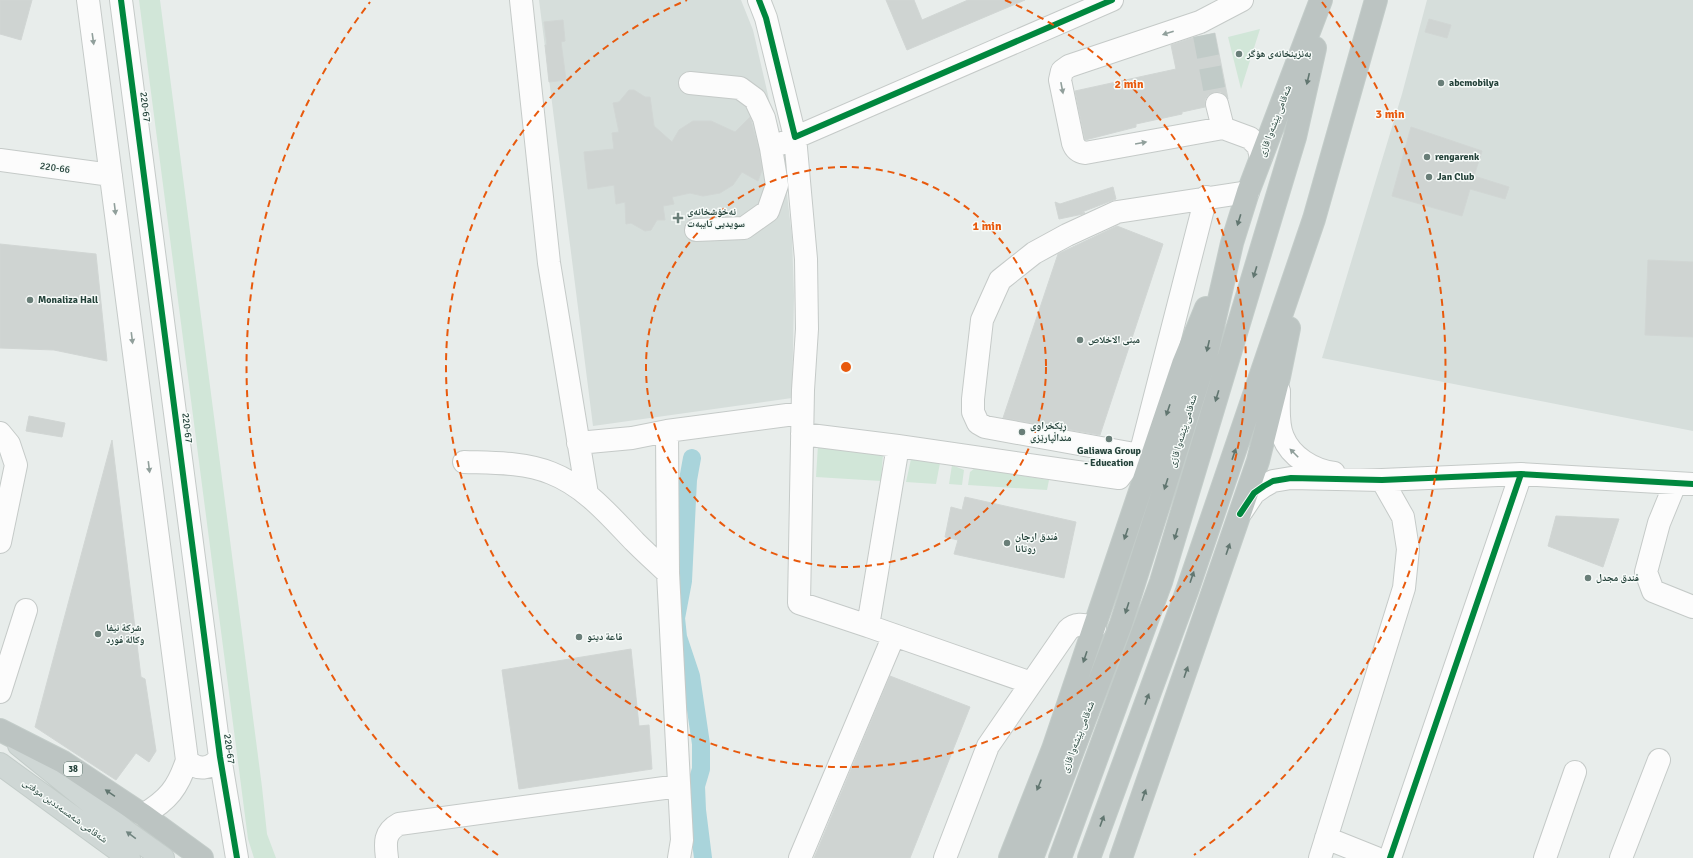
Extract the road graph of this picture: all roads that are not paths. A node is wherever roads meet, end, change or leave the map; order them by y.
1 (88, 0) edge
2 (120, 0) edge
3 (521, 0) edge
4 (759, 0) edge
5 (1112, 0) edge
6 (1242, 0) edge
7 (1321, 0) edge
8 (1325, 0) edge
9 (1376, 0) edge
10 (690, 84) dead end
11 (1218, 104) tunnel mouth
12 (788, 106) junction
13 (764, 118) junction
14 (1223, 128) junction
15 (795, 137) junction
16 (771, 148) junction
17 (1261, 157) junction
18 (0, 160) edge
19 (111, 175) junction
20 (1248, 192) junction
21 (1206, 197) junction
22 (1314, 219) junction
23 (696, 230) dead end
24 (1232, 244) junction
25 (1279, 377) junction
26 (802, 424) junction
27 (667, 431) junction
28 (0, 432) edge
29 (578, 443) junction
30 (898, 446) junction
31 (1149, 449) junction
32 (464, 462) dead end
33 (1521, 474) junction
34 (1382, 480) junction
35 (1684, 484) edge
36 (587, 494) junction
37 (1240, 514) junction
38 (0, 537) edge
39 (668, 573) junction
40 (1693, 607) edge
41 (26, 610) dead end
42 (868, 626) junction
43 (1095, 627) junction
44 (894, 635) junction
45 (1031, 683) junction
46 (0, 692) edge
47 (0, 730) edge
48 (220, 757) junction
49 (187, 760) junction
50 (1659, 760) dead end
51 (0, 764) edge
52 (1575, 772) dead end
53 (679, 786) junction
54 (143, 815) junction
55 (1323, 848) edge
56 (129, 858) edge
57 (163, 858) edge
58 (202, 858) edge
59 (237, 858) edge
60 (387, 858) edge
61 (680, 858) edge
62 (800, 858) edge
63 (945, 858) edge
64 (1010, 858) edge
65 (1032, 858) edge
66 (1060, 858) edge
67 (1089, 858) edge
68 (1121, 858) edge
69 (1376, 858) edge
70 (1390, 858) edge
71 (1545, 858) edge
72 (1621, 858) edge

1 -> 19 street
2 - 48 street, 220-67
3 - 29 street
4 - 12 street
5 - 15 street
6 -> 14 street
7 - 17 highway, شەقامی پێشەوا قازی
8 -> 66 highway, شەقامی پێشەوا قازی
9 - 22 highway
10 - 13 street
11 - 14 street
12 - 13 street
12 - 15 street
13 - 16 street
14 - 17 street
15 - 16 street
15 - 26 street
16 - 23 street
17 - 20 highway, شەقامی پێشەوا قازی
18 - 19 street, 220-66
19 -> 49 street
20 - 21 street
20 -> 24 highway, شەقامی پێشەوا قازی
21 - 31 street
21 - 31 street
22 - 25 highway
67 -> 22 highway
24 -> 31 highway
24 -> 65 highway, شەقامی پێشەوا قازی
34 -> 25 street
25 - 37 highway
26 - 27 street
26 - 30 street
26 - 42 street
27 - 29 street
27 - 39 street
28 - 38 street
29 - 36 street
30 - 31 street
30 - 42 street
31 -> 43 highway
32 - 36 street
33 - 34 street
33 - 35 street
33 - 70 street
34 - 37 street
34 - 55 street
35 - 40 street
36 - 39 street
68 -> 37 highway
39 - 53 street
41 - 46 street
42 - 44 street
43 - 45 street
43 -> 64 highway
44 - 45 street
44 - 62 street
45 - 63 street
54 -> 47 highway, 38
57 -> 47 main road, شەقامی شەمسەددین موفتی
48 - 49 street
48 - 59 street, 220-67
49 - 54 street
50 - 72 street
51 - 56 main road, شەقامی شەمسەددین موفتی
52 - 71 street
53 - 60 street
53 - 61 street
54 - 58 highway
55 - 69 street

